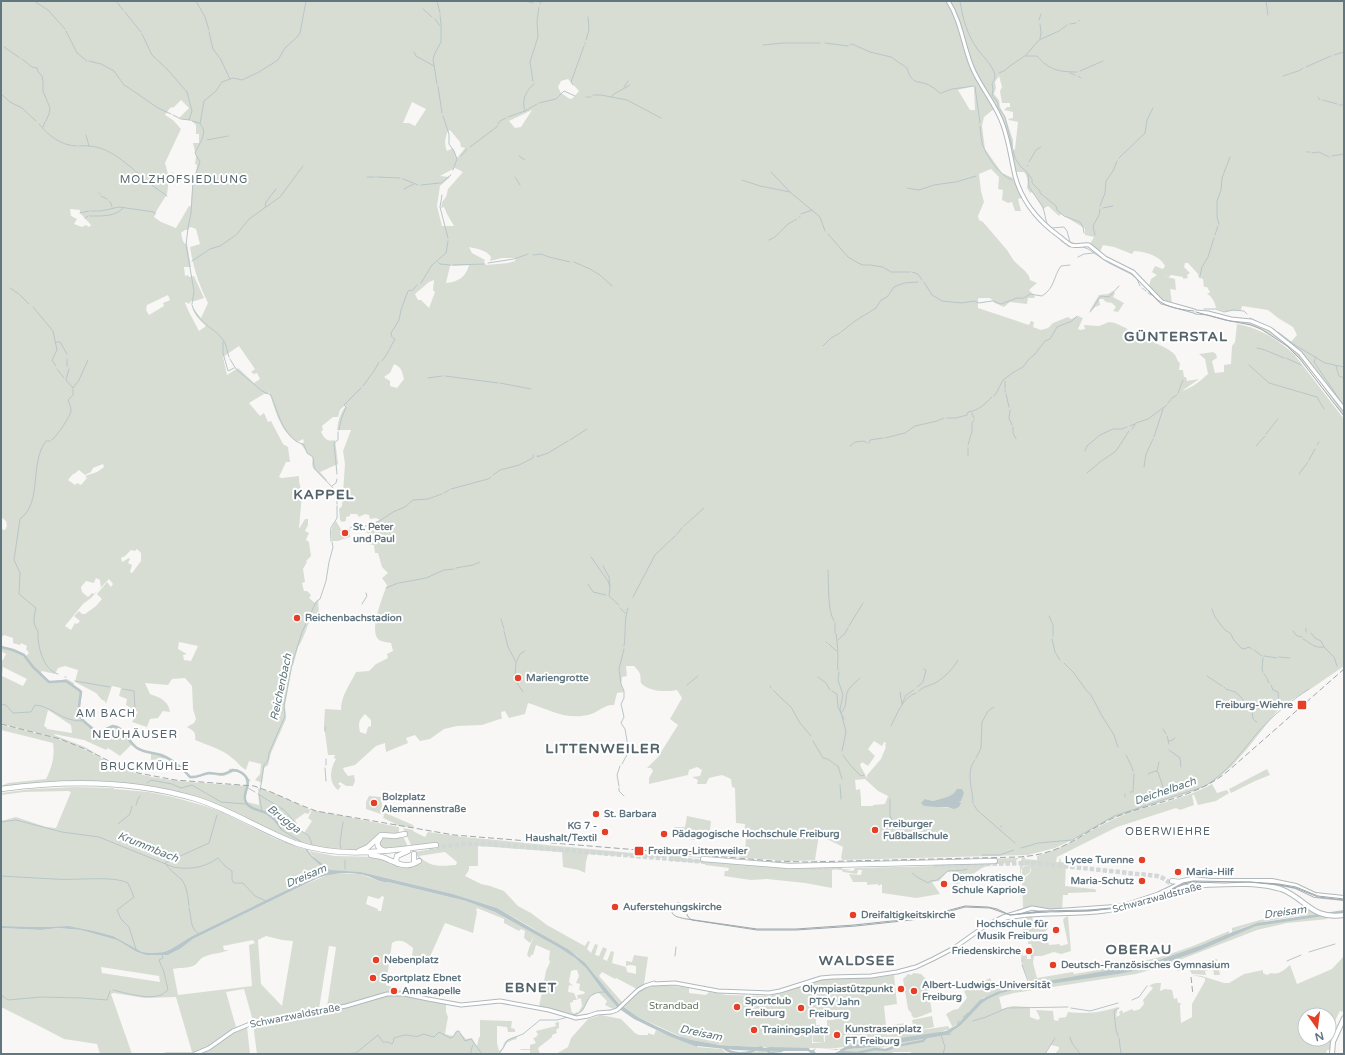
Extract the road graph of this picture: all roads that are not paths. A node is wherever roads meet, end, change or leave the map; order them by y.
1 (948, 1) edge
2 (1344, 409) edge
3 (1, 790) edge
4 (400, 834) junction
5 (406, 838) dead end
6 (436, 845) dead end
7 (309, 848) junction
8 (429, 848) tunnel mouth
9 (391, 851) junction
10 (408, 851) junction
11 (351, 853) junction
12 (414, 854) dead end
13 (371, 855) junction
14 (703, 859) tunnel mouth
15 (995, 861) dead end
16 (398, 864) junction
17 (934, 865) tunnel mouth
18 (843, 867) tunnel mouth
19 (1193, 879) joint
20 (1200, 880) junction
21 (1172, 881) dead end
22 (1272, 882) junction
23 (1204, 885) junction
24 (1180, 888) tunnel mouth
25 (1344, 898) edge
26 (1110, 907) junction
27 (1088, 909) junction
28 (1026, 910) junction
29 (1105, 911) junction
30 (1090, 912) junction
31 (1344, 915) edge
32 (1023, 916) junction
33 (993, 922) junction
34 (1344, 1018) edge
35 (1344, 1023) edge
36 (195, 1054) edge
37 (1333, 1054) edge

1 - 2 main road
3 - 7 highway
4 - 5 highway
4 - 9 highway
4 - 11 highway
6 - 9 highway
7 - 11 highway
7 - 13 highway
8 - 10 highway
9 - 11 highway
10 - 13 highway
10 - 16 highway
12 - 16 highway
13 - 16 highway
14 - 15 highway
17 - 18 highway
19 - 20 main road, Schwarzwaldstraße
19 - 21 highway
20 - 22 main road, Schwarzwaldstraße
20 - 26 main road, Schwarzwaldstraße
22 - 23 main road, Schwarzwaldstraße
22 - 25 main road, Schwarzwaldstraße
22 - 31 main road
23 - 24 highway
23 - 29 main road, Schwarzwaldstraße
26 - 27 main road, Schwarzwaldstraße
26 - 29 main road
27 - 28 main road, Schwarzwaldstraße
27 - 30 main road
28 - 32 main road
28 - 33 main road, Schwarzwaldstraße
29 - 30 main road, Schwarzwaldstraße
30 - 32 main road, Schwarzwaldstraße
32 - 33 main road, Schwarzwaldstraße
33 - 36 main road, Schwarzwaldstraße
34 - 37 main road
35 - 37 main road

